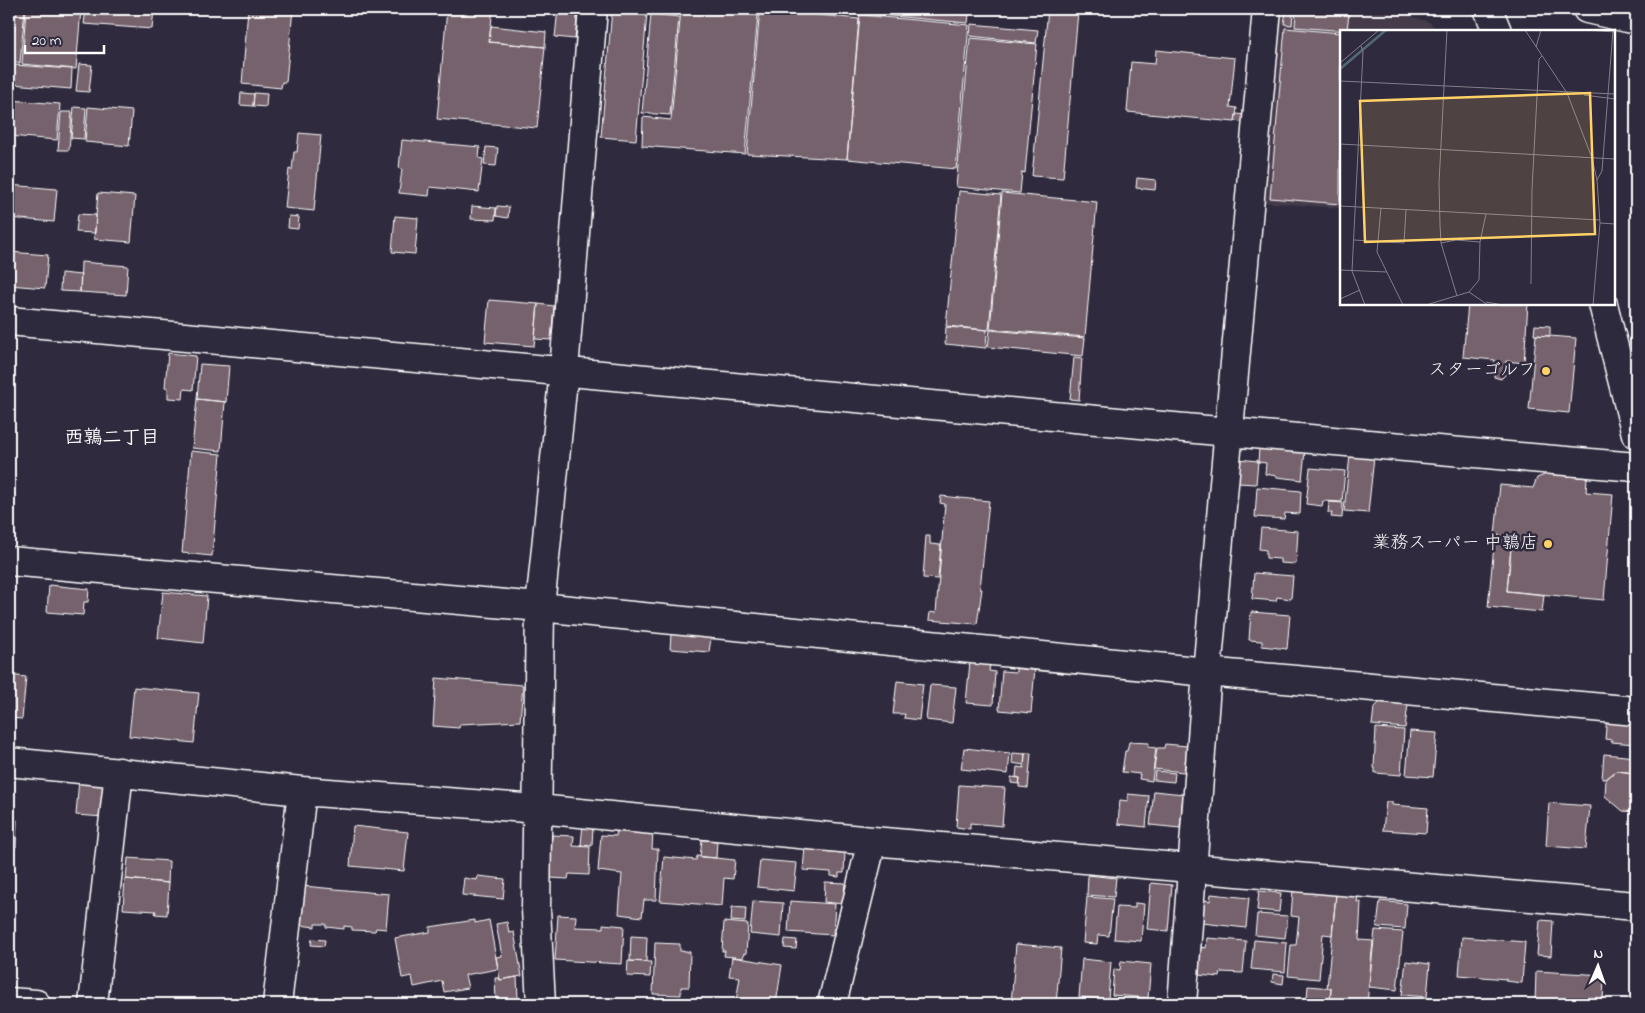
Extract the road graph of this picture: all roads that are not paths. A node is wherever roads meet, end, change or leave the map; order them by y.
1 (593, 9) edge
2 (1267, 9) edge
3 (1488, 9) edge
4 (1587, 9) edge
5 (1636, 20) edge
6 (1497, 30) edge
7 (1603, 305) edge
8 (9, 321) edge
9 (564, 370) junction
10 (1229, 432) junction
11 (1636, 434) edge
12 (1636, 467) edge
13 (9, 561) edge
14 (540, 607) junction
15 (1207, 672) junction
16 (1636, 711) edge
17 (9, 762) edge
18 (119, 772) junction
19 (302, 790) junction
20 (538, 809) junction
21 (872, 841) junction
22 (1192, 868) junction
23 (1636, 906) edge
24 (9, 1002) edge
25 (36, 1004) edge
26 (93, 1004) edge
27 (277, 1004) edge
28 (541, 1004) edge
29 (832, 1004) edge
30 (1182, 1004) edge

1 - 9 street
2 - 10 street
3 - 6 street
4 - 5 street
7 - 11 street
8 - 9 street
9 - 10 street
9 - 14 street
10 - 12 street
10 - 15 street
13 - 14 street
14 - 15 street
14 - 20 street
15 - 16 street
15 - 22 street
17 - 18 street
18 - 19 street
18 - 26 street
19 - 20 street
19 - 27 street
20 - 21 street
20 - 28 street
21 - 22 street
21 - 29 street
22 - 23 street
22 - 30 street
24 - 25 street

